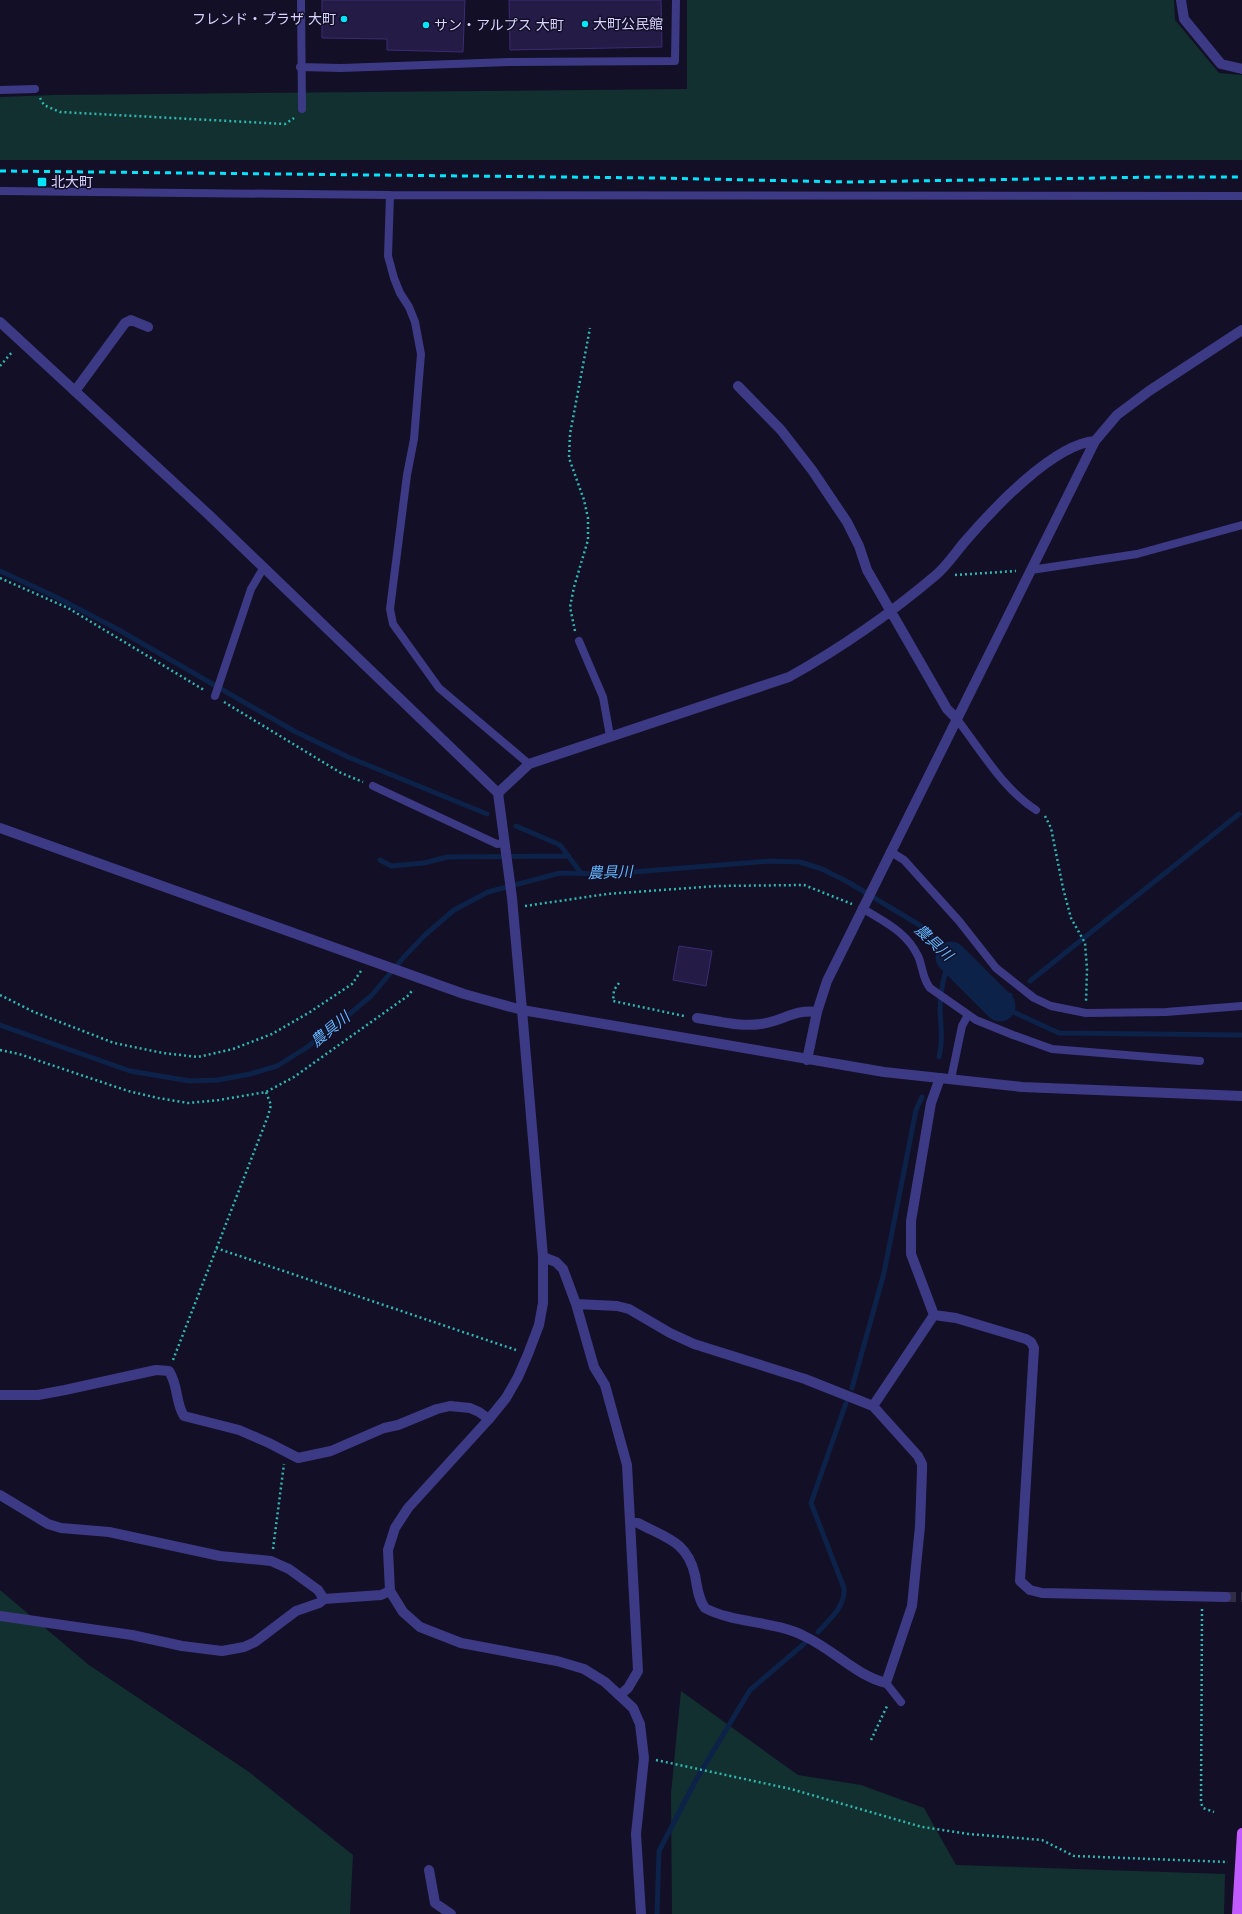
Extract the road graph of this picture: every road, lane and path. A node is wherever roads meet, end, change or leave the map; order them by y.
1 (301, 0) edge
2 (676, 0) edge
3 (1181, 0) edge
4 (300, 67) junction
5 (1242, 69) edge
6 (35, 89) joint
7 (0, 90) edge
8 (302, 109) joint
9 (0, 191) edge
10 (390, 195) junction
11 (1242, 196) edge
12 (0, 322) edge
13 (148, 327) dead end
14 (590, 328) dead end
15 (1242, 330) edge
16 (21, 342) junction
17 (0, 366) edge
18 (738, 386) dead end
19 (75, 391) junction
20 (1095, 441) junction
21 (1242, 525) edge
22 (264, 567) junction
23 (1031, 570) junction
24 (938, 574) junction
25 (0, 578) edge
26 (892, 610) junction
27 (579, 640) joint
28 (215, 695) junction
29 (956, 718) junction
30 (610, 736) junction
31 (529, 764) junction
32 (373, 786) joint
33 (498, 793) junction
34 (1036, 810) joint
35 (0, 828) edge
36 (505, 847) junction
37 (891, 852) junction
38 (512, 903) junction
39 (864, 904) junction
40 (373, 962) junction
41 (416, 977) junction
42 (619, 983) dead end
43 (0, 995) edge
44 (1242, 1006) edge
45 (522, 1010) junction
46 (817, 1012) junction
47 (1086, 1013) junction
48 (968, 1014) junction
49 (697, 1018) joint
50 (0, 1050) edge
51 (807, 1060) junction
52 (1200, 1061) dead end
53 (940, 1078) junction
54 (951, 1079) junction
55 (266, 1092) junction
56 (1242, 1096) edge
57 (216, 1248) junction
58 (543, 1257) junction
59 (576, 1304) junction
60 (934, 1315) junction
61 (528, 1354) junction
62 (169, 1371) junction
63 (0, 1395) edge
64 (873, 1406) junction
65 (489, 1419) junction
66 (285, 1451) junction
67 (0, 1495) edge
68 (630, 1521) junction
69 (271, 1561) junction
70 (390, 1591) junction
71 (1202, 1597) junction
72 (1226, 1597) tunnel mouth
73 (324, 1599) junction
74 (0, 1616) edge
75 (886, 1683) junction
76 (893, 1694) junction
77 (620, 1695) junction
78 (901, 1702) dead end
79 (871, 1740) dead end
80 (644, 1758) junction
81 (1214, 1812) dead end
82 (1242, 1833) edge
83 (1241, 1862) edge
84 (428, 1870) dead end
85 (451, 1914) edge
86 (641, 1914) edge
87 (1237, 1914) edge

1 - 4 lane
2 - 4 lane
3 - 5 street
4 - 8 lane
6 - 7 lane
6 - 8 path
9 - 10 lane
10 - 11 lane
10 - 31 lane
12 - 16 street
13 - 19 street
14 - 27 path
15 - 20 street
16 - 17 path
16 - 19 street
18 - 26 street
19 - 22 street
20 - 23 street
20 - 24 street
21 - 23 lane
22 - 28 lane
22 - 33 street
23 - 24 path
23 - 29 street
24 - 26 street
25 - 28 path
26 - 29 street
26 - 30 street
27 - 30 lane
28 - 32 path
29 - 34 lane
29 - 37 street
30 - 31 street
31 - 33 street
32 - 36 lane
33 - 36 street
34 - 47 path
35 - 40 street
36 - 38 street
37 - 39 street
37 - 47 lane
38 - 39 path
38 - 45 street
39 - 46 street
39 - 48 lane
40 - 41 street
40 - 43 path
41 - 45 street
41 - 55 path
42 - 49 path
44 - 47 lane
45 - 51 street
45 - 58 street
46 - 49 street
46 - 51 street
48 - 52 lane
48 - 54 lane
50 - 55 path
51 - 53 street
53 - 54 street
53 - 60 street
54 - 56 street
55 - 57 path
57 - 61 path
57 - 62 path
58 - 59 street
58 - 61 street
59 - 64 street
59 - 68 street
60 - 64 street
60 - 71 street
61 - 65 street
62 - 63 street
62 - 66 street
64 - 75 street
65 - 66 street
65 - 70 street
66 - 69 path
67 - 69 street
68 - 75 street
68 - 77 street
69 - 73 street
70 - 73 street
70 - 77 street
71 - 72 street
71 - 81 path
73 - 74 street
75 - 76 lane
76 - 78 lane
76 - 79 path
77 - 80 street
80 - 83 path
80 - 86 street
82 - 83 main road
83 - 87 main road
84 - 85 street

